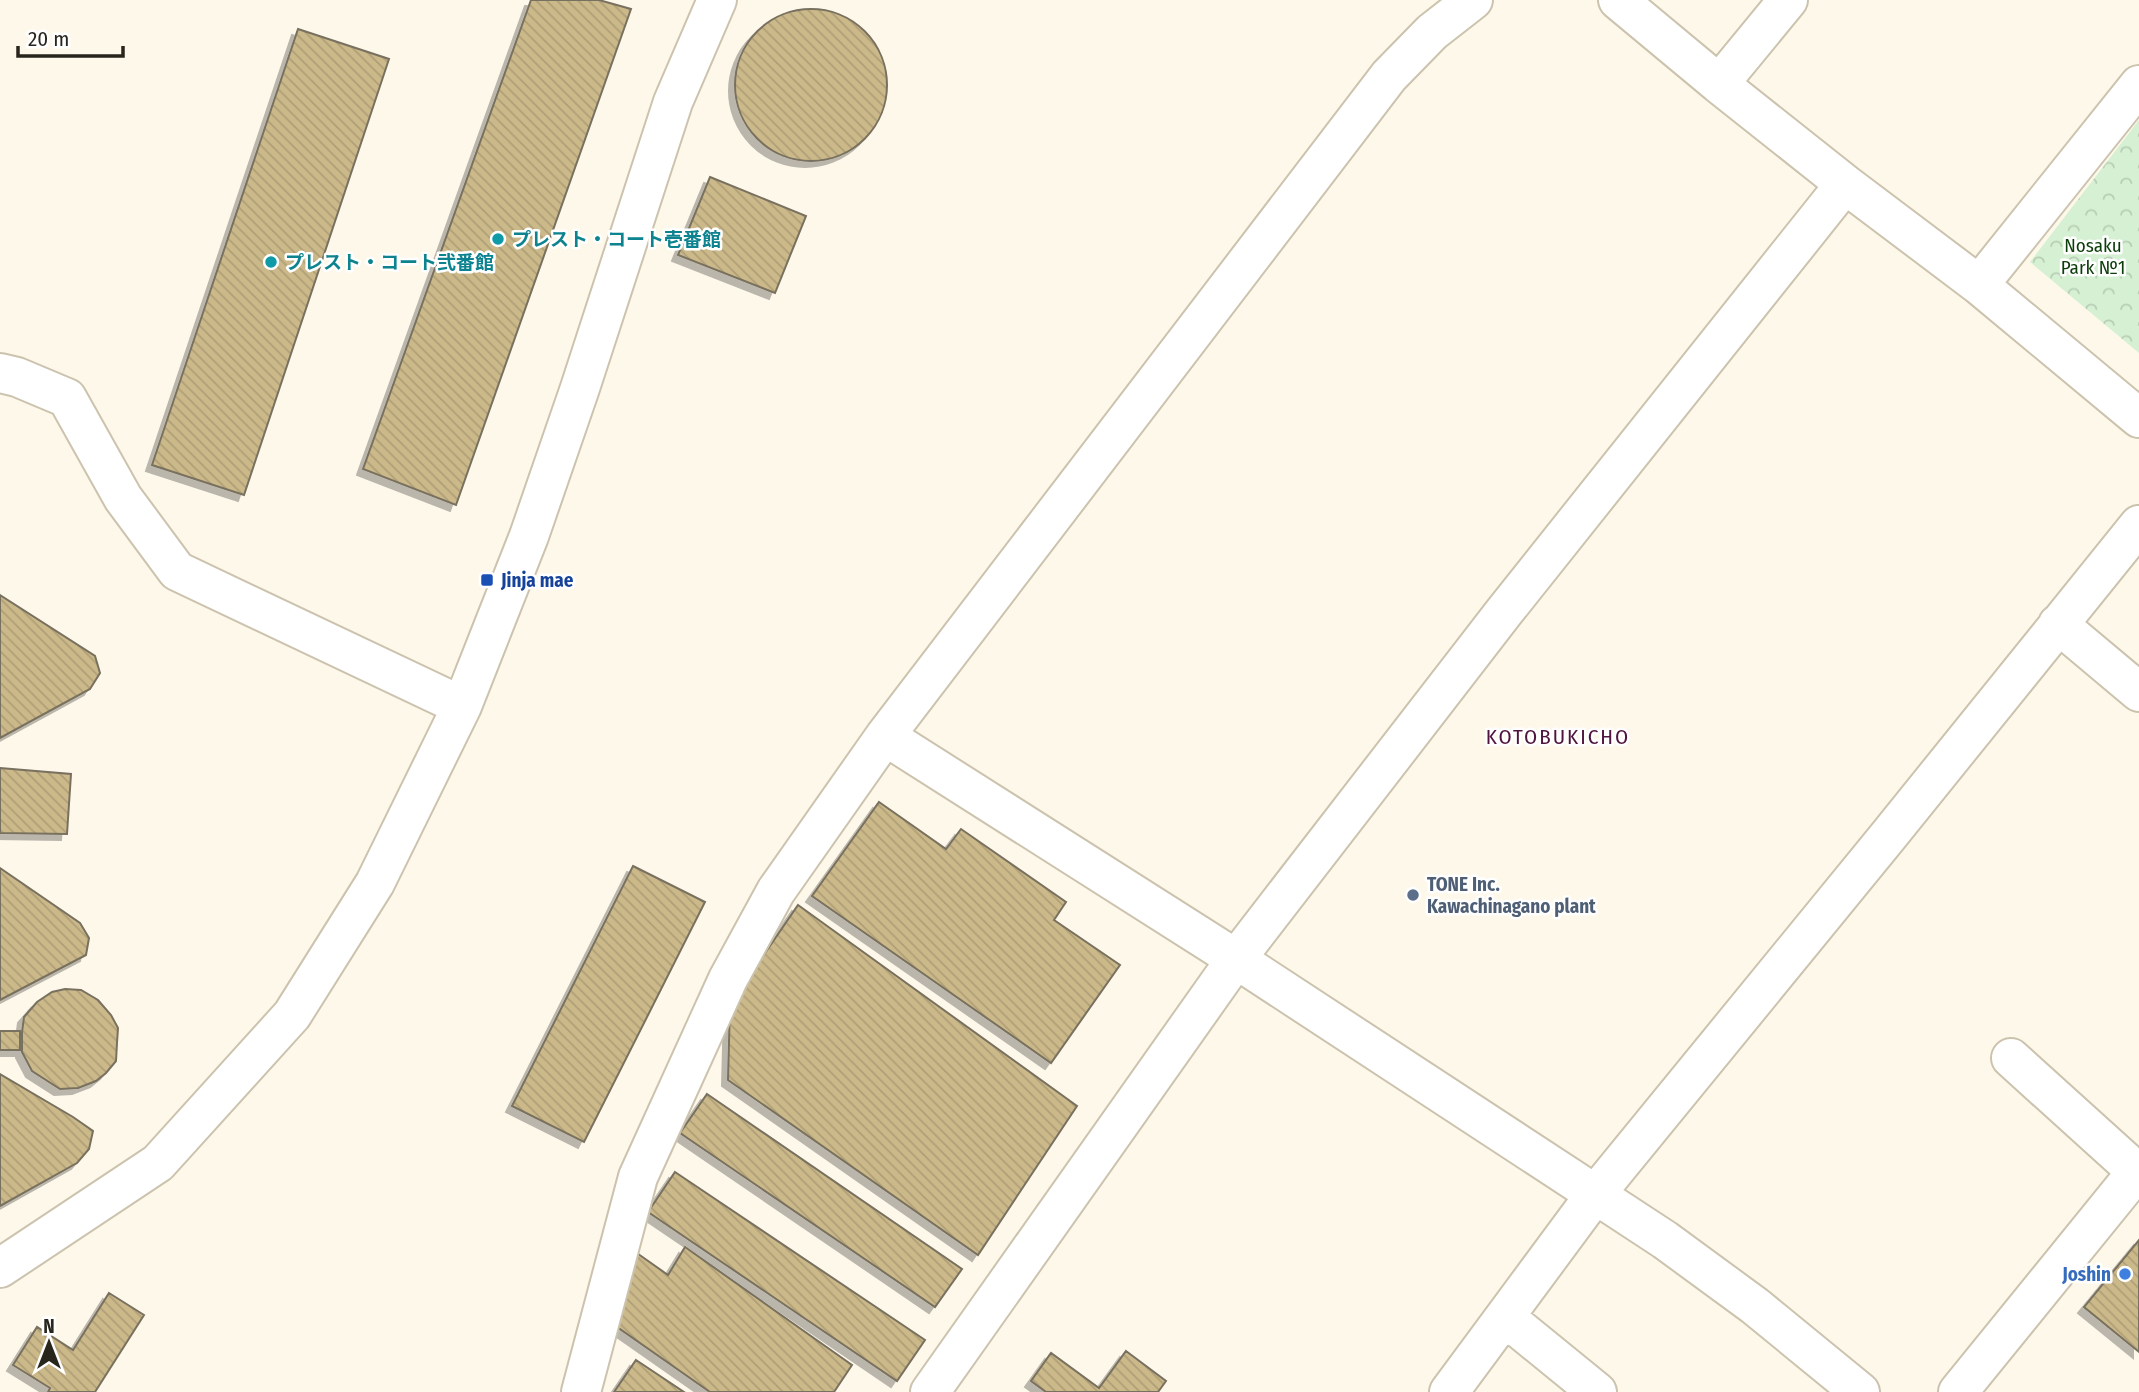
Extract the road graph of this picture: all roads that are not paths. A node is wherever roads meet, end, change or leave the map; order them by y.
1 (717, 0) edge
2 (1473, 0) edge
3 (1618, 0) edge
4 (1788, 0) edge
5 (1719, 84) junction
6 (2139, 85) edge
7 (1845, 184) junction
8 (1979, 285) junction
9 (0, 373) edge
10 (2139, 418) edge
11 (2139, 525) edge
12 (2058, 624) junction
13 (2139, 692) edge
14 (462, 706) junction
15 (885, 736) junction
16 (1236, 959) junction
17 (2011, 1058) dead end
18 (2138, 1170) edge
19 (1594, 1196) junction
20 (0, 1268) edge
21 (1505, 1317) junction
22 (581, 1392) edge
23 (930, 1392) edge
24 (1449, 1392) edge
25 (1597, 1392) edge
26 (1860, 1392) edge
27 (1958, 1392) edge

1 - 14 street
2 - 15 street
3 - 5 street
4 - 5 street
5 - 7 street
6 - 8 street
7 - 8 street
7 - 16 street
8 - 10 street
9 - 14 street
11 - 12 street
12 - 13 street
12 - 19 street
14 - 20 street
15 - 16 street
15 - 22 street
16 - 19 street
16 - 23 street
17 - 18 street
18 - 27 street
19 - 21 street
19 - 26 street
21 - 24 street
21 - 25 street

